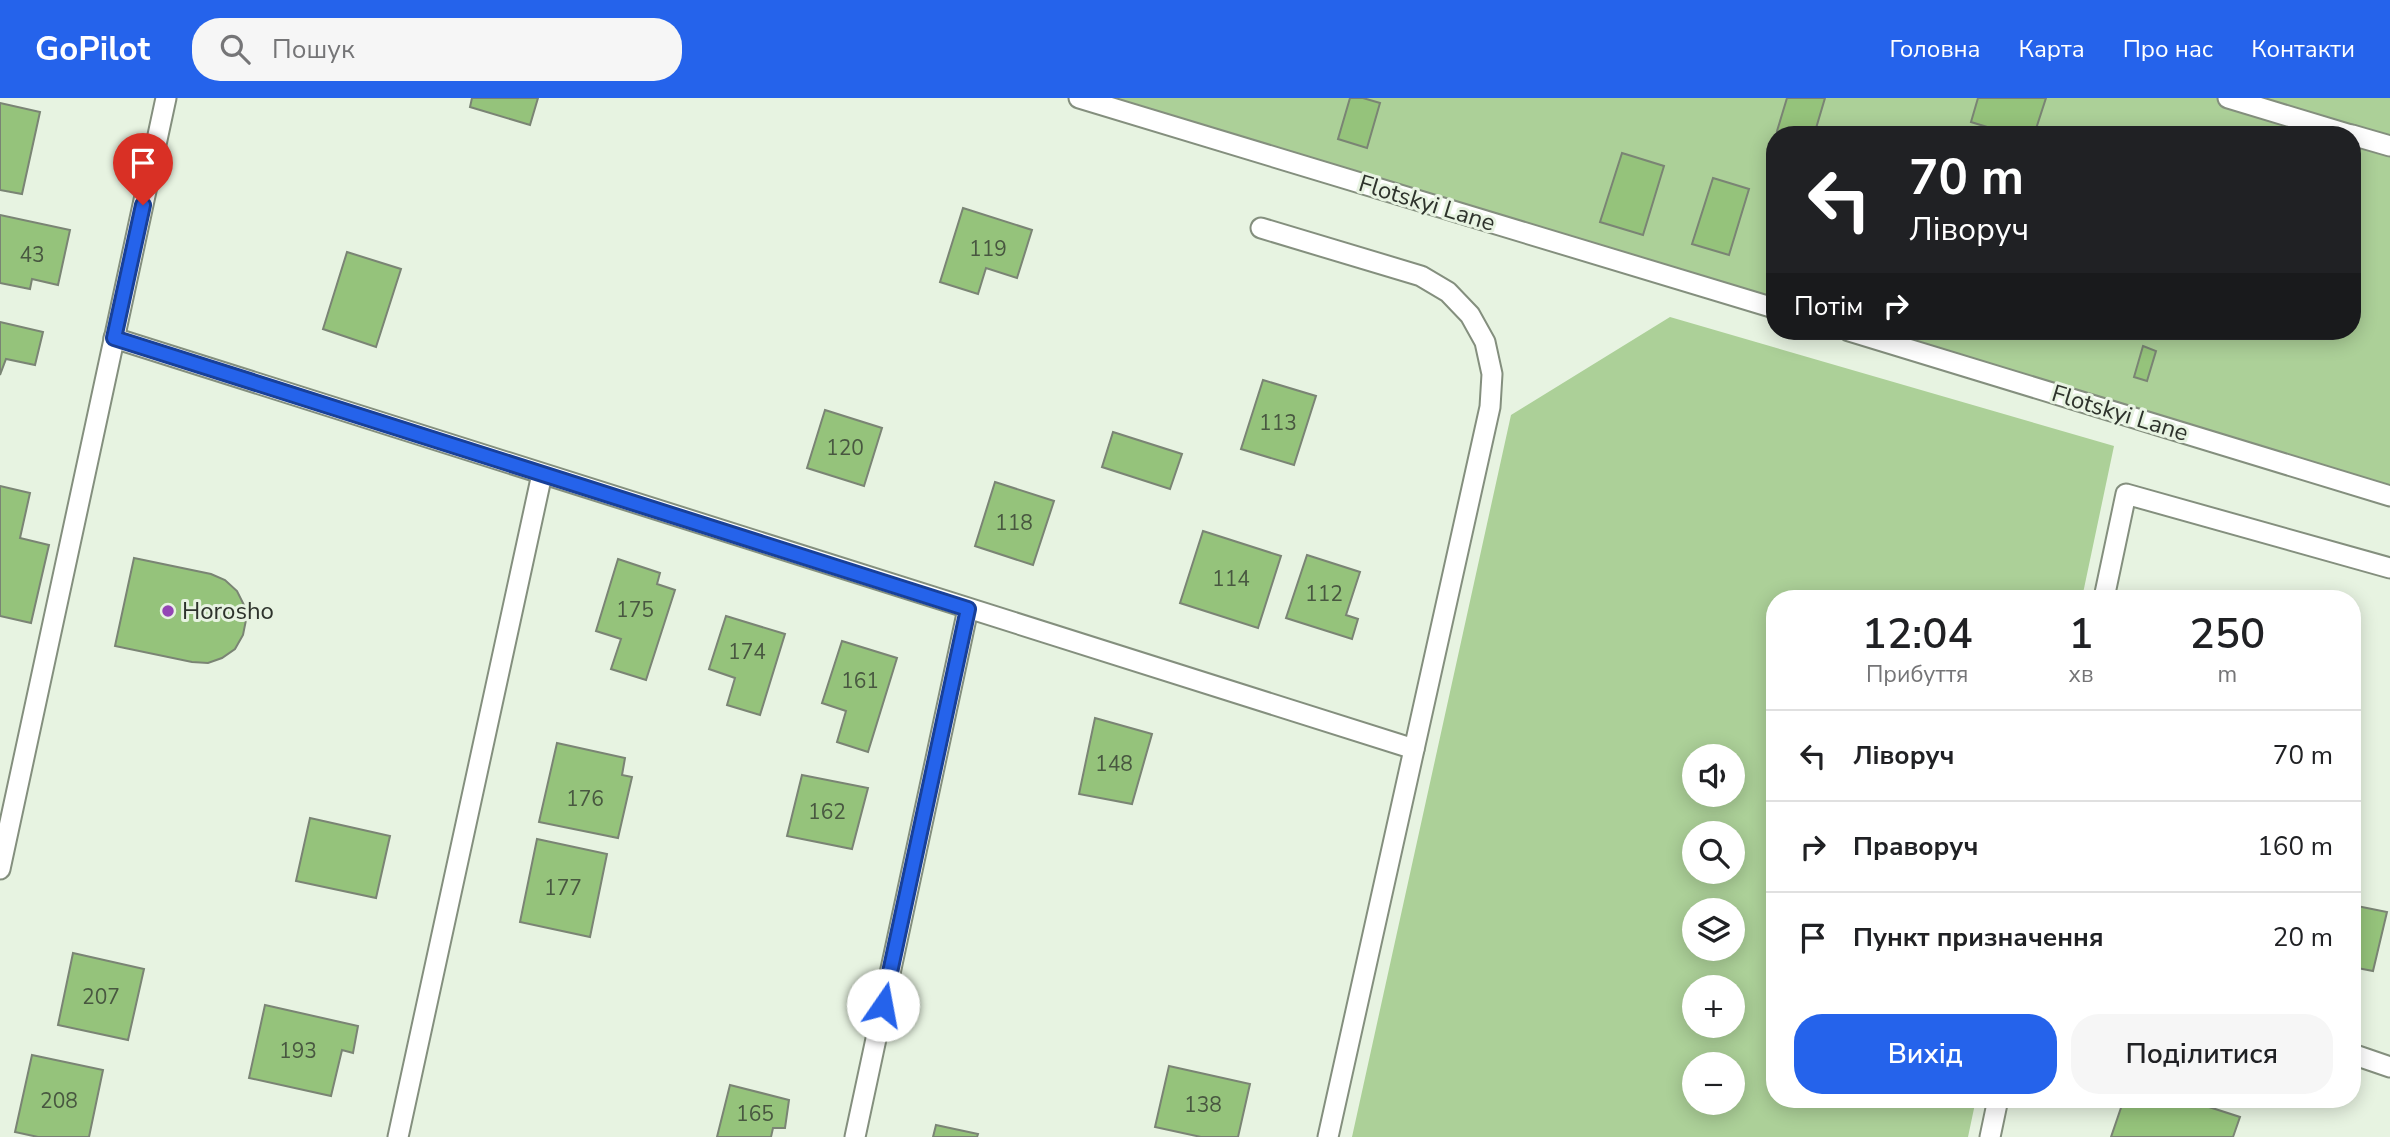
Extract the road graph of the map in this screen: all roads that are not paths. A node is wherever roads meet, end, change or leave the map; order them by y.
1 (166, 98) edge
2 (1079, 98) edge
3 (2228, 98) edge
4 (2321, 126) edge
5 (2361, 138) edge
6 (2390, 146) edge
7 (1261, 228) dead end
8 (1766, 306) edge
9 (114, 338) junction
10 (1879, 340) edge
11 (542, 474) junction
12 (2390, 496) edge
13 (2390, 568) edge
14 (2106, 590) edge
15 (968, 609) junction
16 (1414, 749) junction
17 (0, 869) edge
18 (2361, 1057) edge
19 (2390, 1067) edge
20 (1996, 1108) edge
21 (398, 1137) edge
22 (855, 1137) edge
23 (1328, 1137) edge
24 (1990, 1137) edge

1 - 9 lane
2 - 8 lane, Flotskyi Lane
3 - 4 lane
5 - 6 lane
7 - 16 lane
9 - 11 lane
9 - 17 lane
10 - 12 lane, Flotskyi Lane
11 - 15 lane
11 - 21 lane
13 - 14 lane
15 - 16 lane
15 - 22 lane
16 - 23 lane
18 - 19 lane
20 - 24 lane

